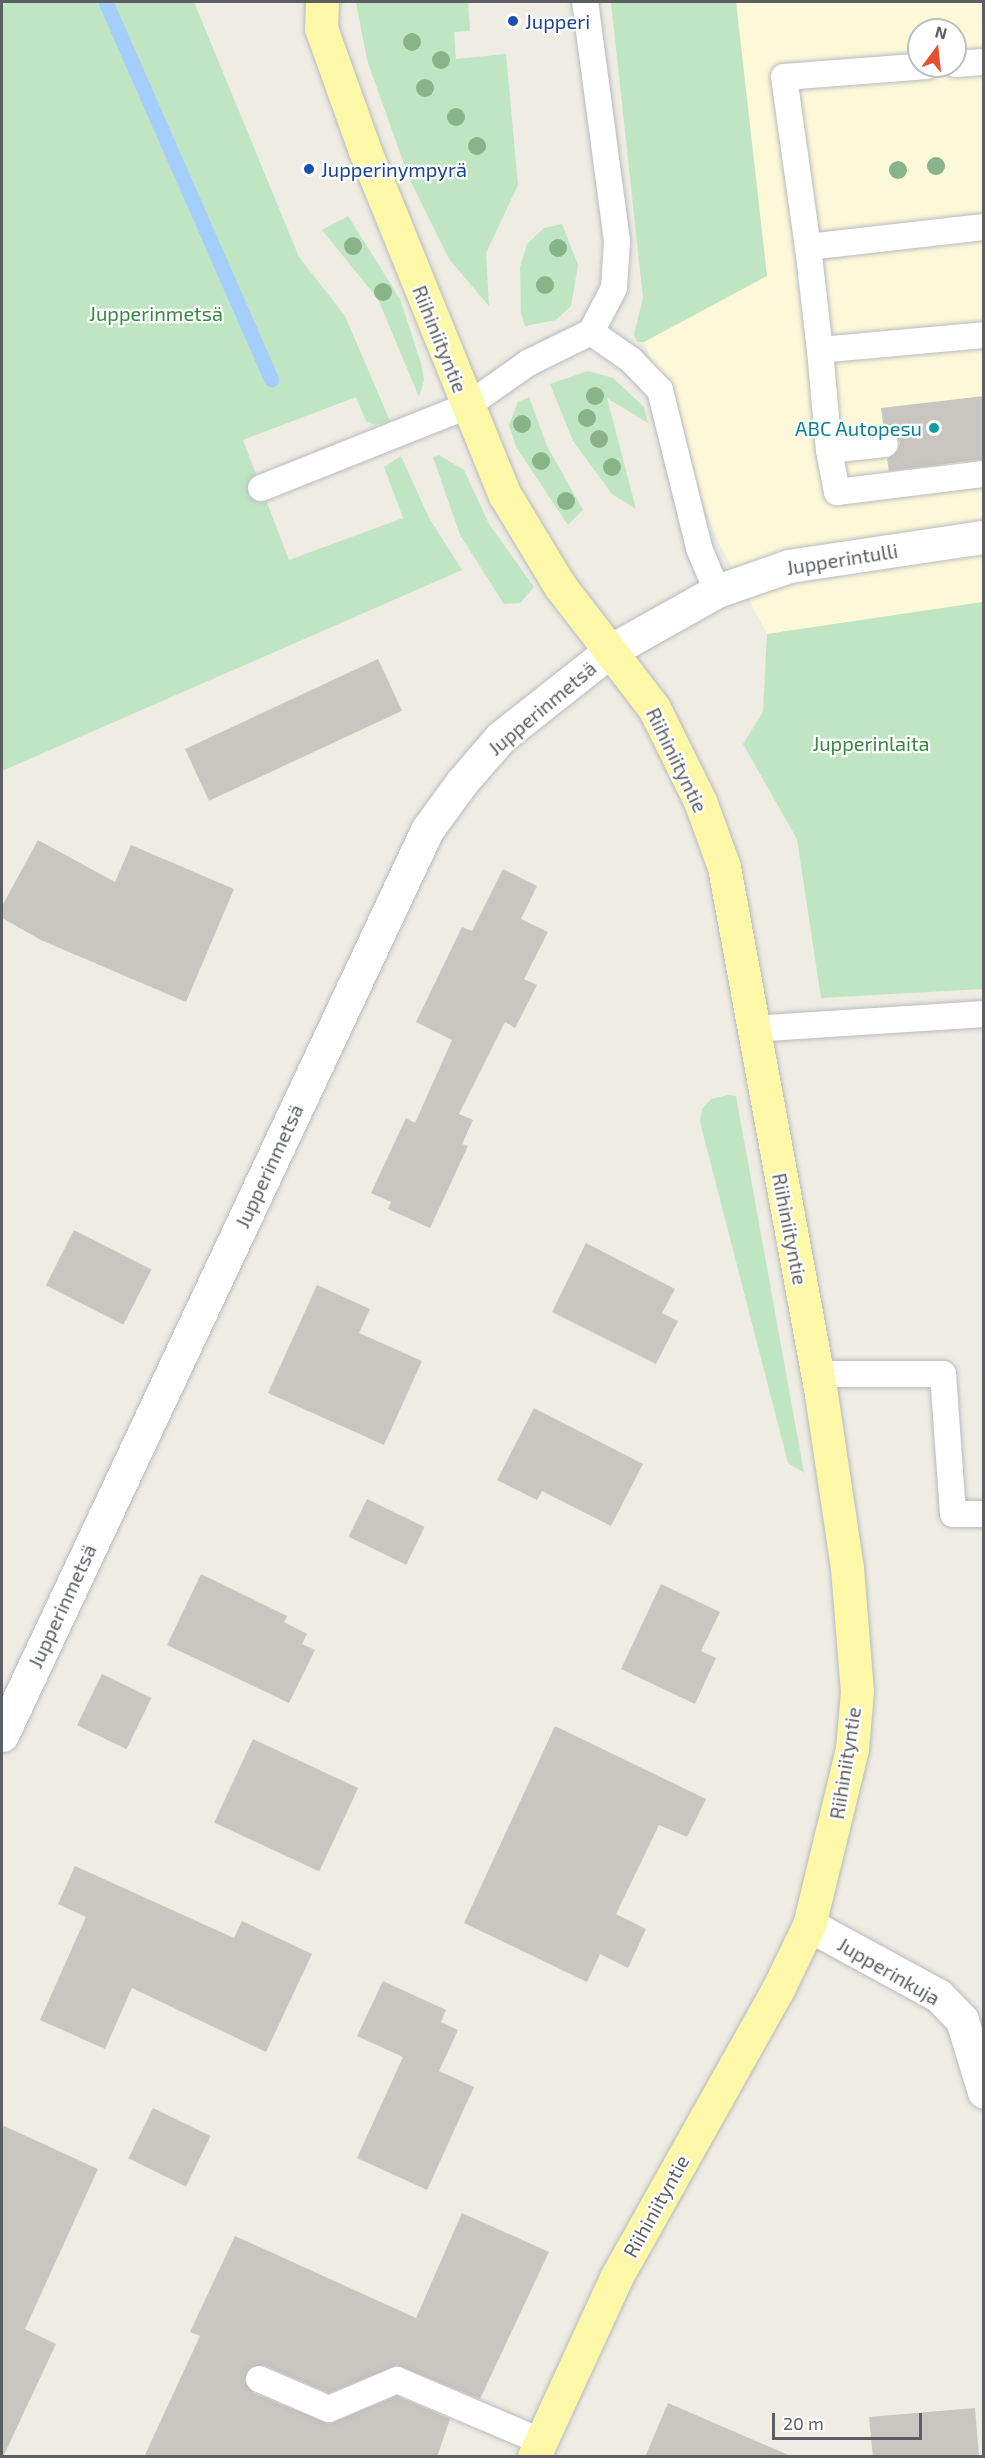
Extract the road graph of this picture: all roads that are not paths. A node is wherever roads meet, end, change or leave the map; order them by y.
1 (298, 2) edge
2 (585, 2) edge
3 (321, 15) edge
4 (984, 62) edge
5 (967, 63) edge
6 (907, 68) edge
7 (984, 227) edge
8 (808, 247) junction
9 (591, 332) junction
10 (984, 335) edge
11 (820, 350) junction
12 (467, 406) junction
13 (885, 444) dead end
14 (829, 450) junction
15 (984, 474) edge
16 (261, 488) dead end
17 (984, 537) edge
18 (717, 591) junction
19 (610, 651) junction
20 (984, 1014) edge
21 (753, 1029) junction
22 (818, 1374) junction
23 (984, 1514) edge
24 (2, 1735) edge
25 (808, 1925) junction
26 (984, 2092) edge
27 (259, 2379) dead end
28 (537, 2449) edge

1 - 3 main road, Riihiniityntie
2 - 9 lane
3 - 12 main road, Riihiniityntie
4 - 5 lane
6 - 8 lane
7 - 8 lane
8 - 11 lane
9 - 12 lane
9 - 18 lane
10 - 11 lane
11 - 14 lane
12 - 16 lane
12 - 19 main road, Riihiniityntie
13 - 14 lane
14 - 15 lane
17 - 18 street, Jupperintulli
18 - 19 street, Jupperintulli
19 - 21 main road, Riihiniityntie
19 - 24 street, Jupperinmetsä
20 - 21 lane
21 - 22 main road, Riihiniityntie
22 - 23 lane
22 - 25 main road, Riihiniityntie
25 - 26 street, Jupperinkuja
25 - 28 main road, Riihiniityntie
27 - 28 lane

